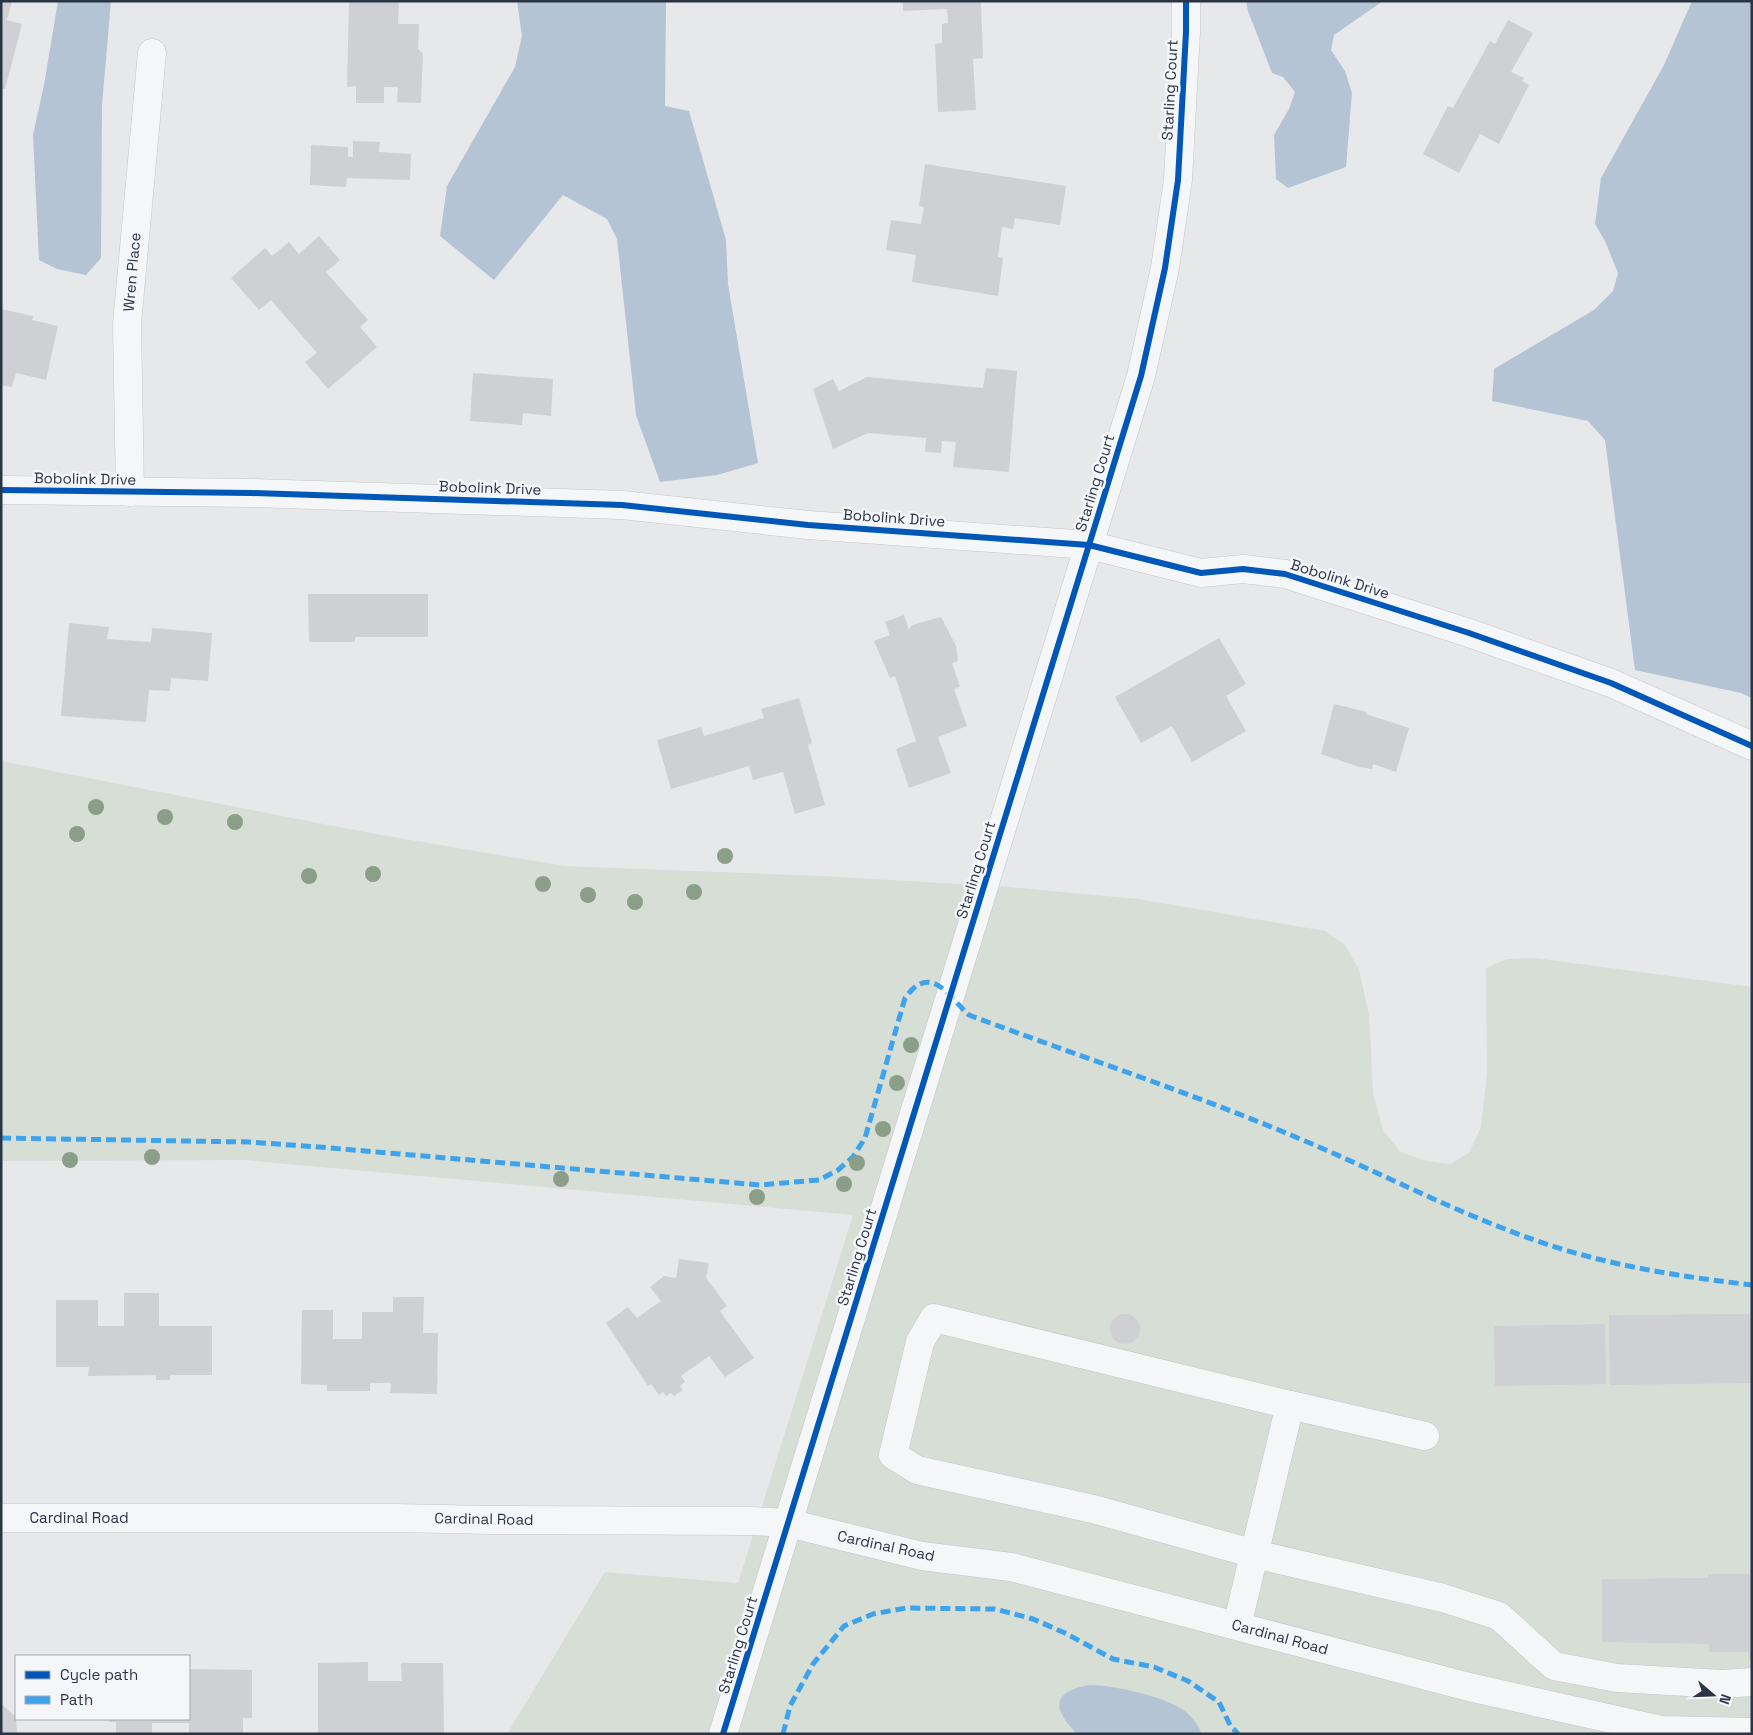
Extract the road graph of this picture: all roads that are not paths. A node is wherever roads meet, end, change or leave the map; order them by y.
1 (1186, 1) edge
2 (152, 53) dead end
3 (1, 490) edge
4 (130, 492) junction
5 (1089, 546) junction
6 (1752, 746) edge
7 (1290, 1406) junction
8 (1425, 1436) dead end
9 (1, 1518) edge
10 (788, 1523) junction
11 (1255, 1554) junction
12 (1237, 1626) junction
13 (1752, 1682) edge
14 (1752, 1732) edge
15 (723, 1734) edge

1 - 5 street, Starling Court
2 - 4 street, Wren Place
3 - 4 street, Bobolink Drive
4 - 5 street, Bobolink Drive
5 - 6 street, Bobolink Drive
5 - 10 street, Starling Court
7 - 8 street
7 - 11 street
7 - 11 street
9 - 10 street, Cardinal Road
10 - 12 street, Cardinal Road
10 - 15 street, Starling Court
11 - 12 street
11 - 13 street
12 - 14 street, Cardinal Road

